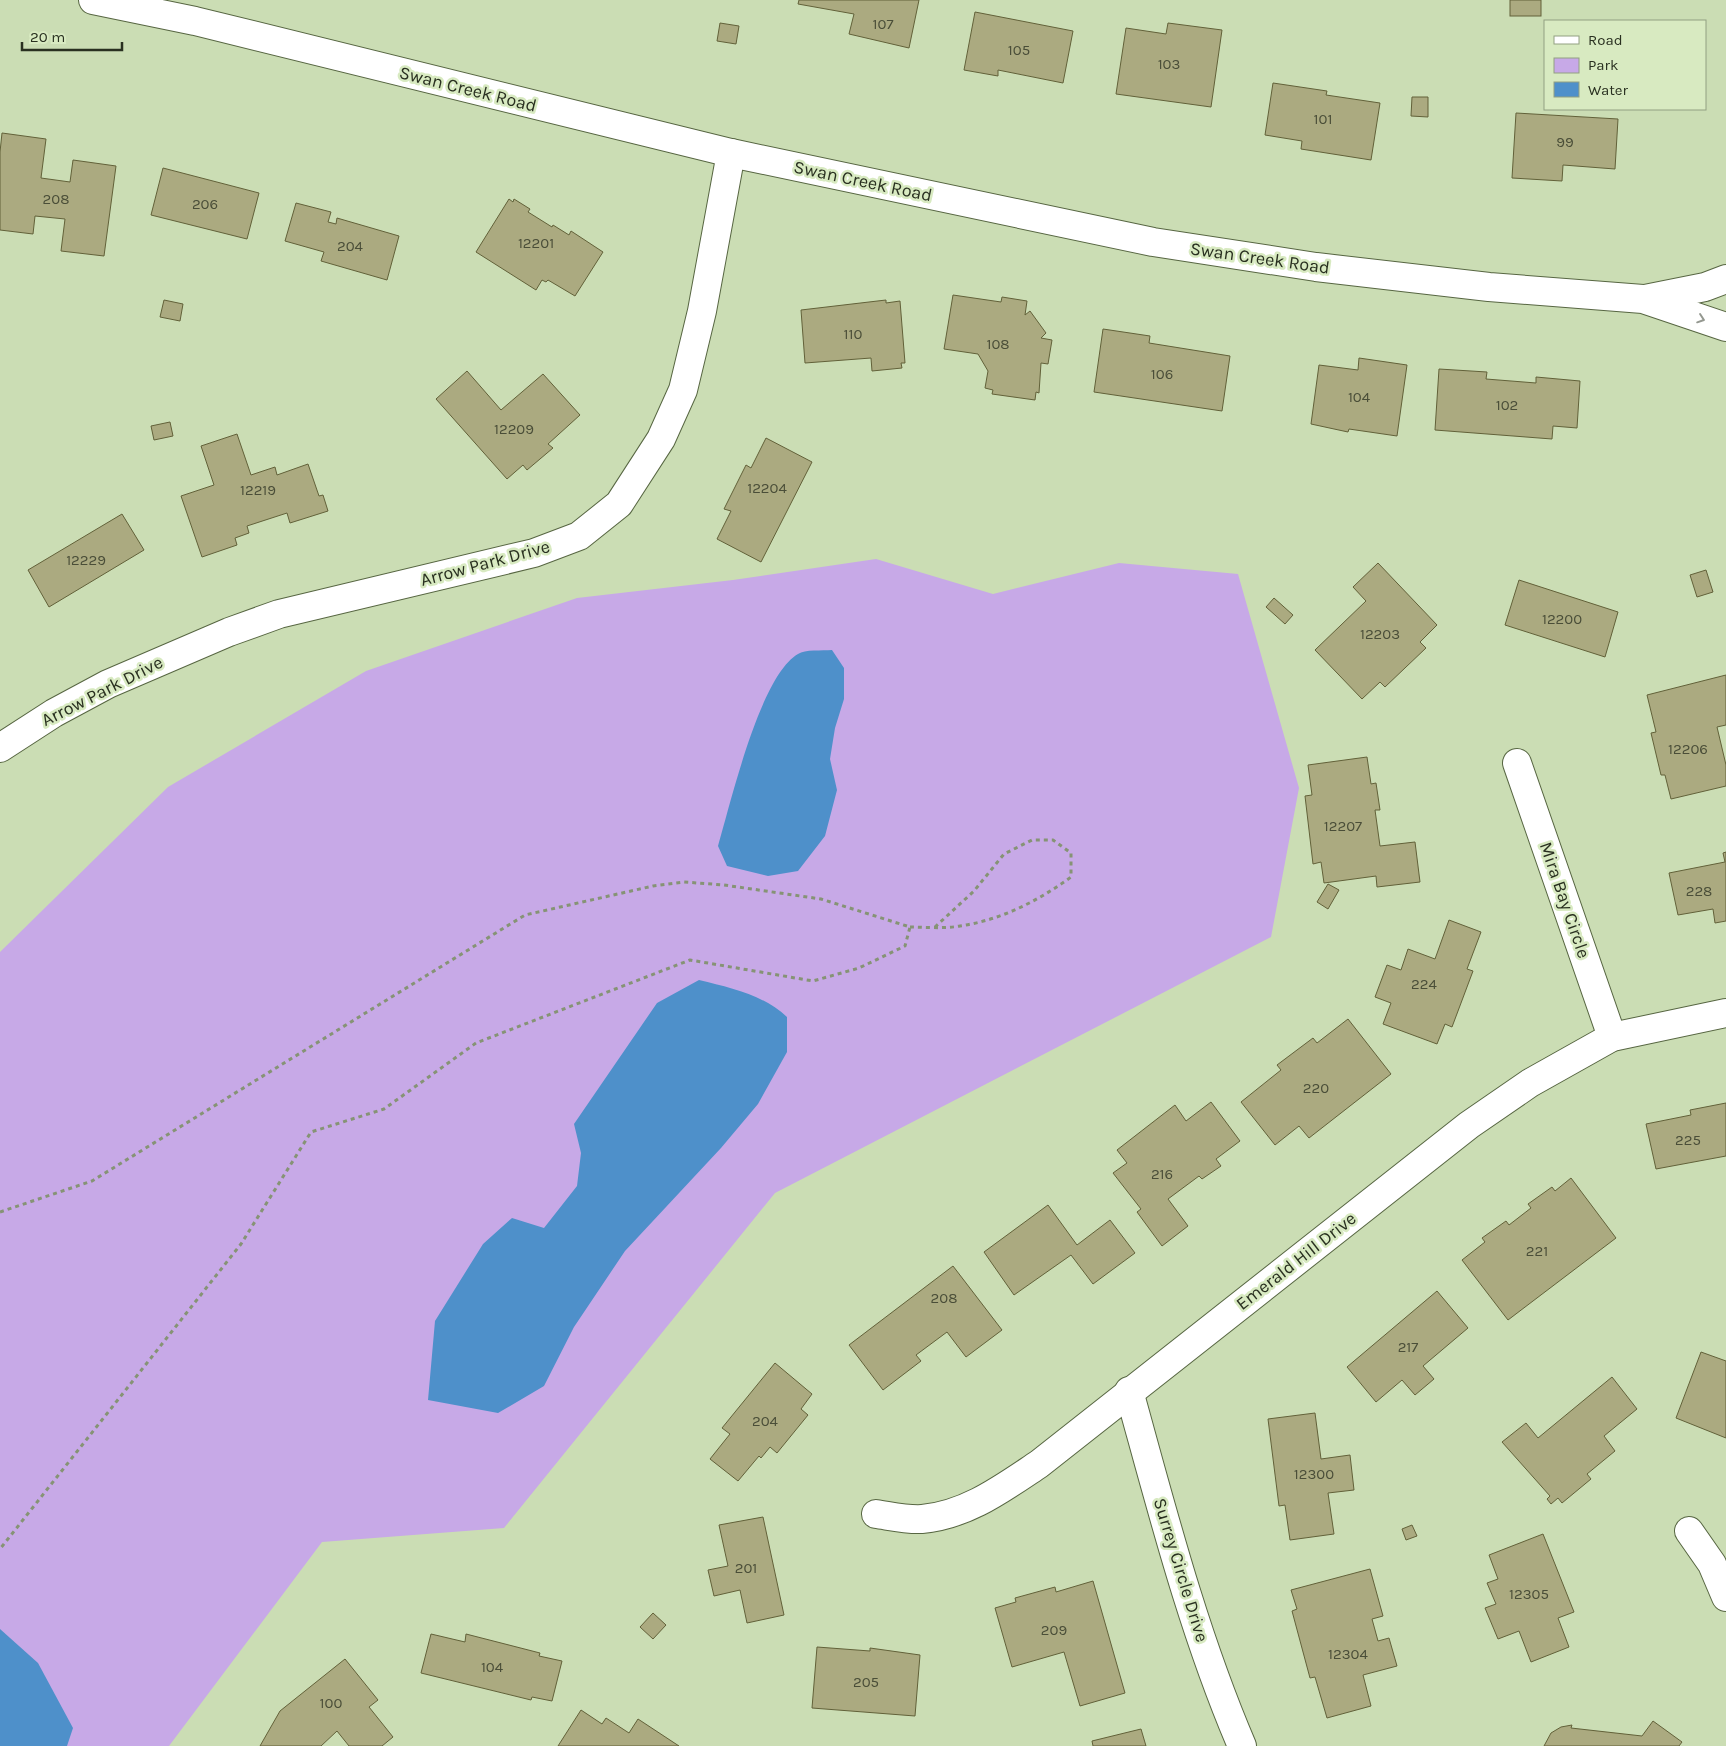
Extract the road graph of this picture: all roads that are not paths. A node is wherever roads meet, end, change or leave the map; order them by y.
1 (93, 0) edge
2 (731, 153) junction
3 (1726, 279) edge
4 (1643, 299) junction
5 (1726, 328) edge
6 (0, 748) edge
7 (1517, 763) dead end
8 (1726, 1013) edge
9 (1612, 1036) junction
10 (1129, 1391) junction
11 (876, 1514) dead end
12 (1689, 1531) dead end
13 (1726, 1597) edge
14 (1242, 1746) edge

1 - 2 street, Swan Creek Road
2 - 4 street, Swan Creek Road
2 - 6 street, Arrow Park Drive
3 - 4 street, Swan Creek Road
4 -> 5 street, Swan Creek Road
7 - 9 street, Mira Bay Circle
8 - 9 street, Emerald Hill Drive
9 - 10 street, Emerald Hill Drive
10 - 11 street, Emerald Hill Drive
10 - 14 street, Surrey Circle Drive
12 - 13 street

